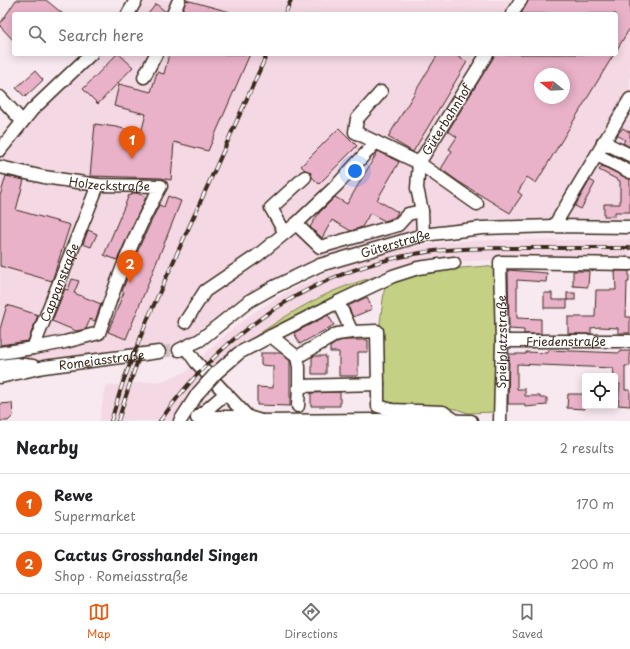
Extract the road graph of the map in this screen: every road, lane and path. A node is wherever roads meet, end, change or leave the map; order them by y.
1 (136, 0) edge
2 (179, 0) edge
3 (521, 0) edge
4 (129, 12) edge
5 (174, 12) edge
6 (513, 12) edge
7 (89, 56) edge
8 (155, 56) edge
9 (486, 56) edge
10 (144, 77) dead end
11 (381, 92) dead end
12 (0, 97) edge
13 (630, 99) edge
14 (22, 120) junction
15 (376, 142) junction
16 (603, 142) junction
17 (0, 149) edge
18 (597, 155) junction
19 (630, 155) edge
20 (419, 163) junction
21 (0, 167) edge
22 (630, 172) edge
23 (304, 177) dead end
24 (98, 185) junction
25 (477, 204) dead end
26 (422, 211) junction
27 (296, 224) junction
28 (554, 226) junction
29 (630, 227) edge
30 (285, 233) junction
31 (423, 235) junction
32 (454, 263) dead end
33 (630, 264) edge
34 (338, 302) junction
35 (185, 322) dead end
36 (352, 332) junction
37 (271, 336) junction
38 (502, 341) junction
39 (630, 341) edge
40 (33, 348) junction
41 (160, 352) tunnel mouth
42 (0, 353) edge
43 (297, 357) junction
44 (0, 366) edge
45 (44, 367) junction
46 (0, 377) edge
47 (378, 384) junction
48 (299, 386) junction
49 (226, 393) junction
50 (298, 406) dead end
51 (248, 417) junction
52 (196, 419) edge
53 (456, 420) edge
54 (180, 421) edge
55 (261, 421) edge
56 (471, 421) edge
57 (500, 421) edge

1 - 4 street
2 - 5 street
3 - 6 street
7 - 14 street
8 - 10 street
9 - 20 street, Güterbahnhof
11 - 15 street
12 - 14 street
13 - 16 street
14 - 17 street
15 - 20 street
15 - 27 street
16 - 18 street
16 - 19 street
18 - 22 street
18 - 28 street
20 - 25 street
20 - 26 street, Güterbahnhof
21 - 24 street, Holzeckstraße
23 - 30 street
24 - 40 street, Cappanstraße
24 - 40 street, Holzeckstraße
26 - 27 street
26 - 31 street, Güterbahnhof
27 - 30 street
28 - 29 street, Güterstraße
28 - 31 street, Güterstraße
30 - 35 street
31 - 49 street, Güterstraße
32 - 34 street
33 - 38 street, Spielplatzstraße
34 - 36 street
34 - 37 street
36 - 43 street
36 - 47 street
37 - 43 street
37 - 54 street, bridge
38 - 39 street, Friedenstraße
38 - 57 street, Spielplatzstraße
40 - 42 street
41 - 45 street, Romeiasstraße
43 - 48 street
44 - 45 street, Romeiasstraße
45 - 46 street, Romeiasstraße
47 - 48 street
47 - 53 street
48 - 50 street
49 - 51 street
49 - 52 street
51 - 52 street
51 - 55 street
53 - 55 street
53 - 56 street

